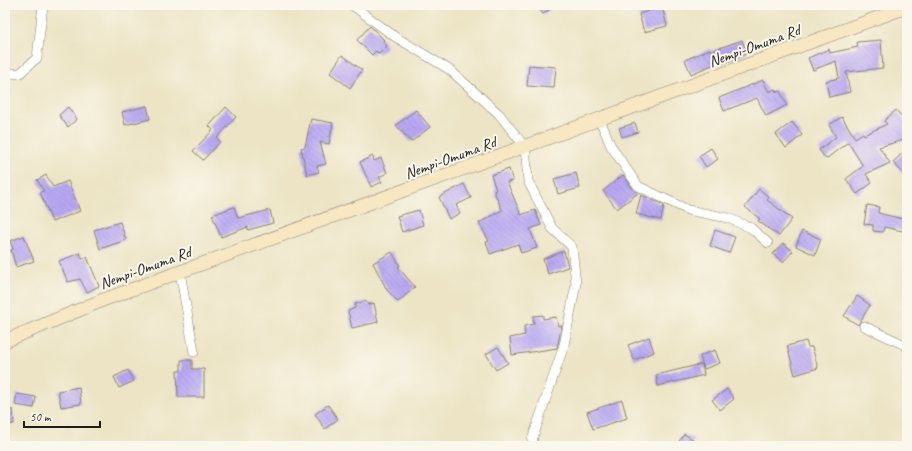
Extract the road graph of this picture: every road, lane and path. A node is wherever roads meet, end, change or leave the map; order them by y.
1 (43, 5) edge
2 (352, 5) edge
3 (907, 7) edge
4 (5, 72) edge
5 (600, 120) junction
6 (525, 148) junction
7 (768, 243) dead end
8 (180, 272) junction
9 (864, 326) dead end
10 (5, 341) edge
11 (907, 346) edge
12 (194, 352) dead end
13 (534, 446) edge

1 - 4 street
2 - 6 street
3 - 5 street, Nempi-Omuma Rd
5 - 6 street, Nempi-Omuma Rd
5 - 7 street
6 - 8 street, Nempi-Omuma Rd
6 - 13 street
8 - 10 street, Nempi-Omuma Rd
8 - 12 street
9 - 11 street

